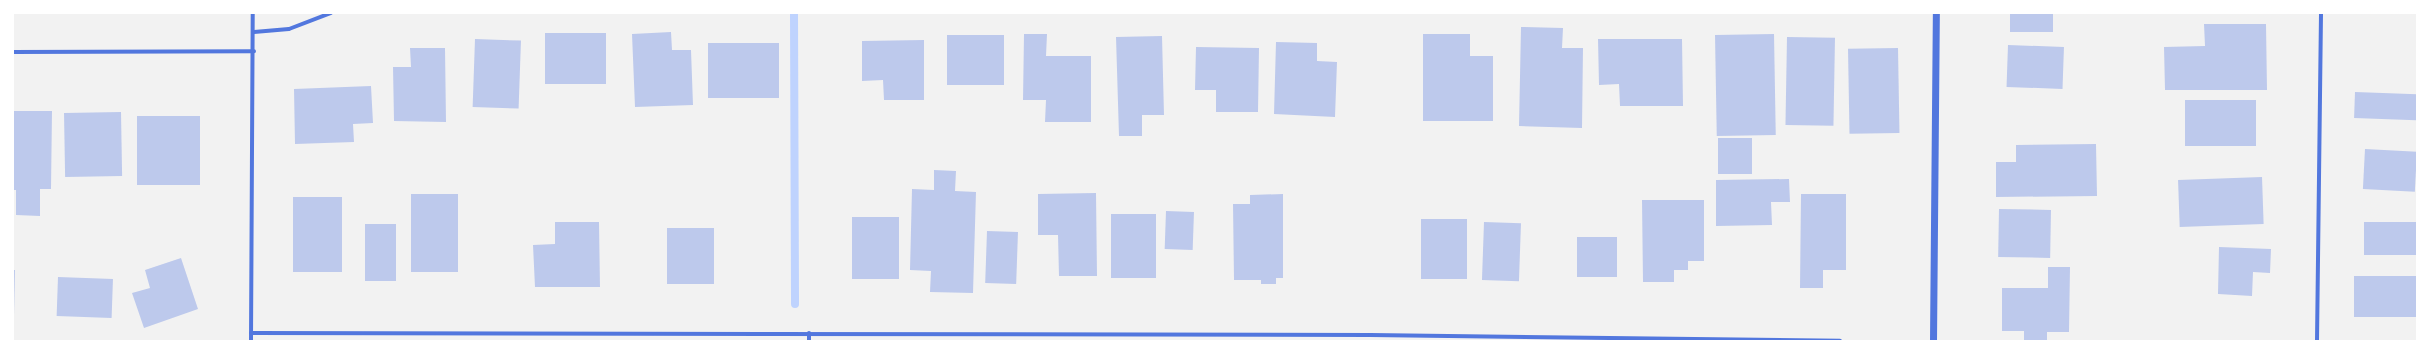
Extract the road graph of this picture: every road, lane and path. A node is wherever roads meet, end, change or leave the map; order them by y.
1 (253, 13) edge
2 (331, 13) edge
3 (1936, 13) edge
4 (2321, 13) edge
5 (254, 32) junction
6 (254, 51) junction
7 (13, 52) edge
8 (251, 333) junction
9 (809, 333) junction
10 (251, 341) edge
11 (809, 341) edge
12 (1840, 341) edge
13 (1933, 341) edge
14 (2317, 341) edge

1 - 5 street
2 - 5 street
3 - 13 street
4 - 14 street
5 - 6 street
6 - 7 street
6 - 8 street
8 - 9 street
8 - 10 street
9 - 11 street
9 - 12 street

